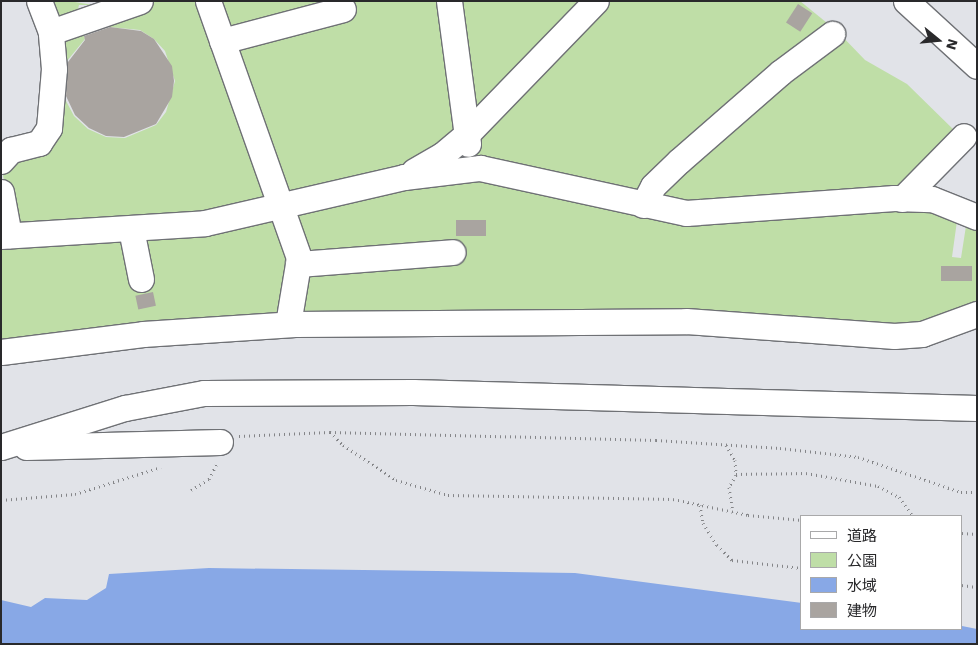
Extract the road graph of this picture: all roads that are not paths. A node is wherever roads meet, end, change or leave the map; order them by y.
1 (39, 1) edge
2 (140, 1) edge
3 (208, 1) edge
4 (449, 1) edge
5 (596, 1) edge
6 (906, 1) edge
7 (343, 9) dead end
8 (51, 32) junction
9 (832, 34) dead end
10 (222, 41) junction
11 (977, 66) edge
12 (467, 134) junction
13 (964, 136) dead end
14 (1, 161) edge
15 (470, 169) junction
16 (404, 177) junction
17 (1, 192) edge
18 (902, 198) junction
19 (643, 205) junction
20 (277, 206) junction
21 (977, 217) edge
22 (131, 229) junction
23 (5, 235) edge
24 (453, 252) dead end
25 (298, 264) junction
26 (141, 279) dead end
27 (977, 314) edge
28 (288, 324) junction
29 (1, 352) edge
30 (977, 408) edge
31 (220, 442) road end

1 - 8 street
2 - 8 street
3 - 10 street
4 - 12 street
5 - 12 street
6 - 11 street
7 - 10 street
8 - 14 street
9 - 19 street
10 - 20 street
12 - 15 street
12 - 16 street
13 - 18 street
15 - 16 street
15 - 19 street
16 - 20 street
17 - 23 street
18 - 19 street
18 - 21 street
20 - 22 street
20 - 25 street
22 - 23 street
22 - 26 street
24 - 25 street
25 - 28 street
27 - 28 street
28 - 29 street
30 - 31 street

